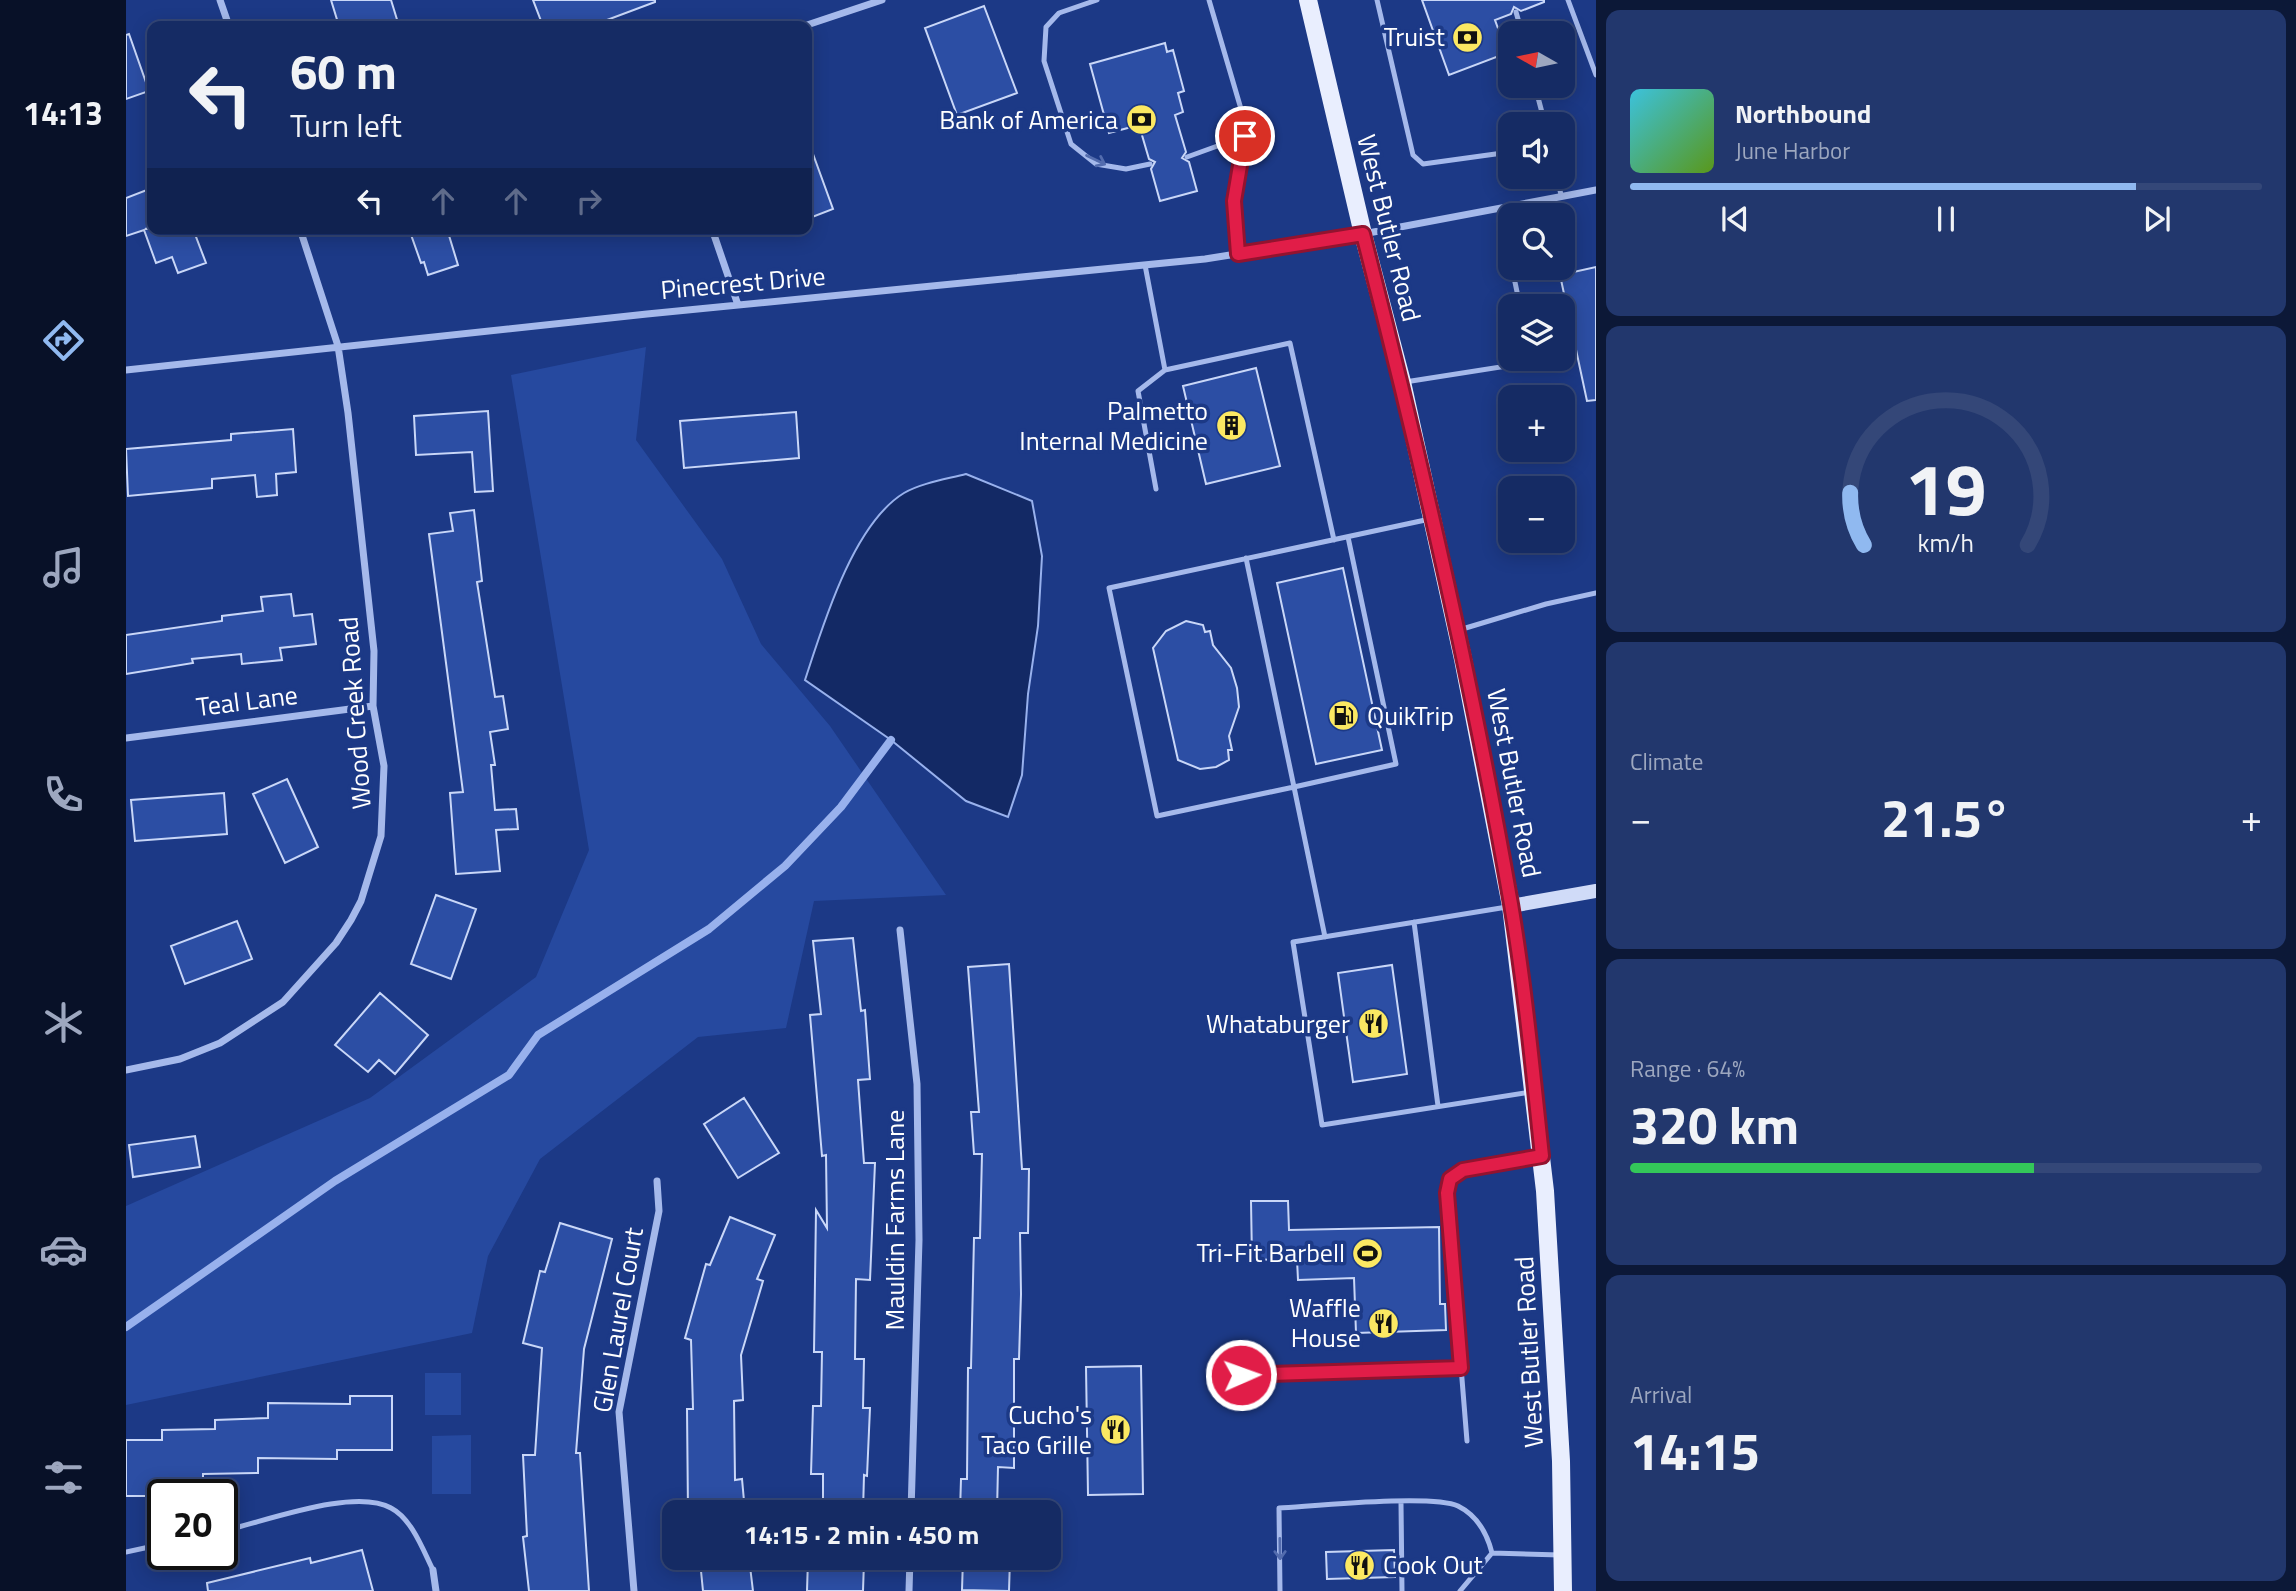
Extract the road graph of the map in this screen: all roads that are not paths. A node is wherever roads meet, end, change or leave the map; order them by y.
1 (220, 0) edge
2 (882, 0) edge
3 (1097, 0) edge
4 (1209, 0) edge
5 (1308, 0) edge
6 (1377, 0) edge
7 (1568, 0) edge
8 (1516, 12) dead end
9 (227, 21) edge
10 (1519, 21) edge
11 (812, 23) edge
12 (1596, 75) edge
13 (1245, 136) junction
14 (1498, 154) edge
15 (1187, 157) dead end
16 (1150, 164) dead end
17 (1560, 189) edge
18 (1596, 190) edge
19 (1561, 195) junction
20 (1528, 203) edge
21 (1498, 210) edge
22 (1363, 234) junction
23 (302, 235) edge
24 (714, 235) edge
25 (1238, 254) junction
26 (1145, 265) junction
27 (738, 305) junction
28 (338, 346) junction
29 (1498, 367) edge
30 (126, 370) edge
31 (1165, 370) junction
32 (1402, 382) junction
33 (1156, 489) dead end
34 (1431, 519) junction
35 (1348, 537) junction
36 (1334, 540) junction
37 (1246, 558) junction
38 (1596, 593) edge
39 (1456, 631) junction
40 (373, 706) junction
41 (126, 738) edge
42 (1294, 786) junction
43 (1596, 891) edge
44 (1511, 906) junction
45 (1414, 922) junction
46 (900, 930) dead end
47 (1325, 937) junction
48 (126, 1070) edge
49 (1534, 1091) junction
50 (1438, 1106) junction
51 (1542, 1156) junction
52 (657, 1181) dead end
53 (1461, 1368) junction
54 (1241, 1375) dead end
55 (1467, 1441) dead end
56 (911, 1500) edge
57 (1401, 1503) junction
58 (238, 1527) edge
59 (147, 1547) edge
60 (126, 1552) edge
61 (1492, 1553) junction
62 (1563, 1555) junction
63 (433, 1570) joint
64 (910, 1570) edge
65 (436, 1591) edge
66 (634, 1591) edge
67 (909, 1591) edge
68 (1280, 1591) edge
69 (1402, 1591) edge
70 (1460, 1591) edge
71 (1563, 1591) edge

1 - 9 street
2 - 11 street
3 -> 16 lane
4 - 13 lane
5 - 22 main road, West Butler Road
6 - 14 lane
7 - 12 lane
8 - 10 lane
13 - 15 lane
13 - 25 lane
17 - 19 lane
18 - 19 street, Pinecrest Drive
19 - 20 street, Pinecrest Drive
21 - 22 street, Pinecrest Drive
22 - 25 street, Pinecrest Drive
22 - 32 main road, West Butler Road
23 - 28 street, Wood Creek Road
24 - 27 street
25 - 26 street, Pinecrest Drive
26 - 27 street, Pinecrest Drive
26 - 31 lane
27 - 28 street, Pinecrest Drive
28 - 30 street, Pinecrest Drive
28 - 40 street, Wood Creek Road
29 - 32 lane
31 - 33 lane
31 - 36 lane
32 - 34 main road, West Butler Road
34 - 35 lane
34 - 39 main road, West Butler Road
35 - 36 lane
35 - 42 lane
36 - 37 lane
37 - 42 lane
37 - 42 lane
38 - 39 lane
39 - 44 main road, West Butler Road
40 - 41 street, Teal Lane
40 - 48 street, Wood Creek Road
42 - 47 lane
43 - 44 main road
44 - 45 lane
44 - 49 main road, West Butler Road
45 - 47 lane
45 - 50 lane
46 - 56 street, Mauldin Farms Lane
47 - 50 lane
49 - 50 lane
49 - 51 main road, West Butler Road
51 - 53 lane
51 - 62 main road, West Butler Road
52 - 66 street, Glen Laurel Court
53 - 54 lane
53 - 55 lane
57 - 61 lane
57 -> 68 lane
57 - 69 lane
58 - 63 lane
59 - 60 lane
61 - 62 lane
61 - 70 lane
62 - 71 main road, West Butler Road
63 - 65 street
64 - 67 street

